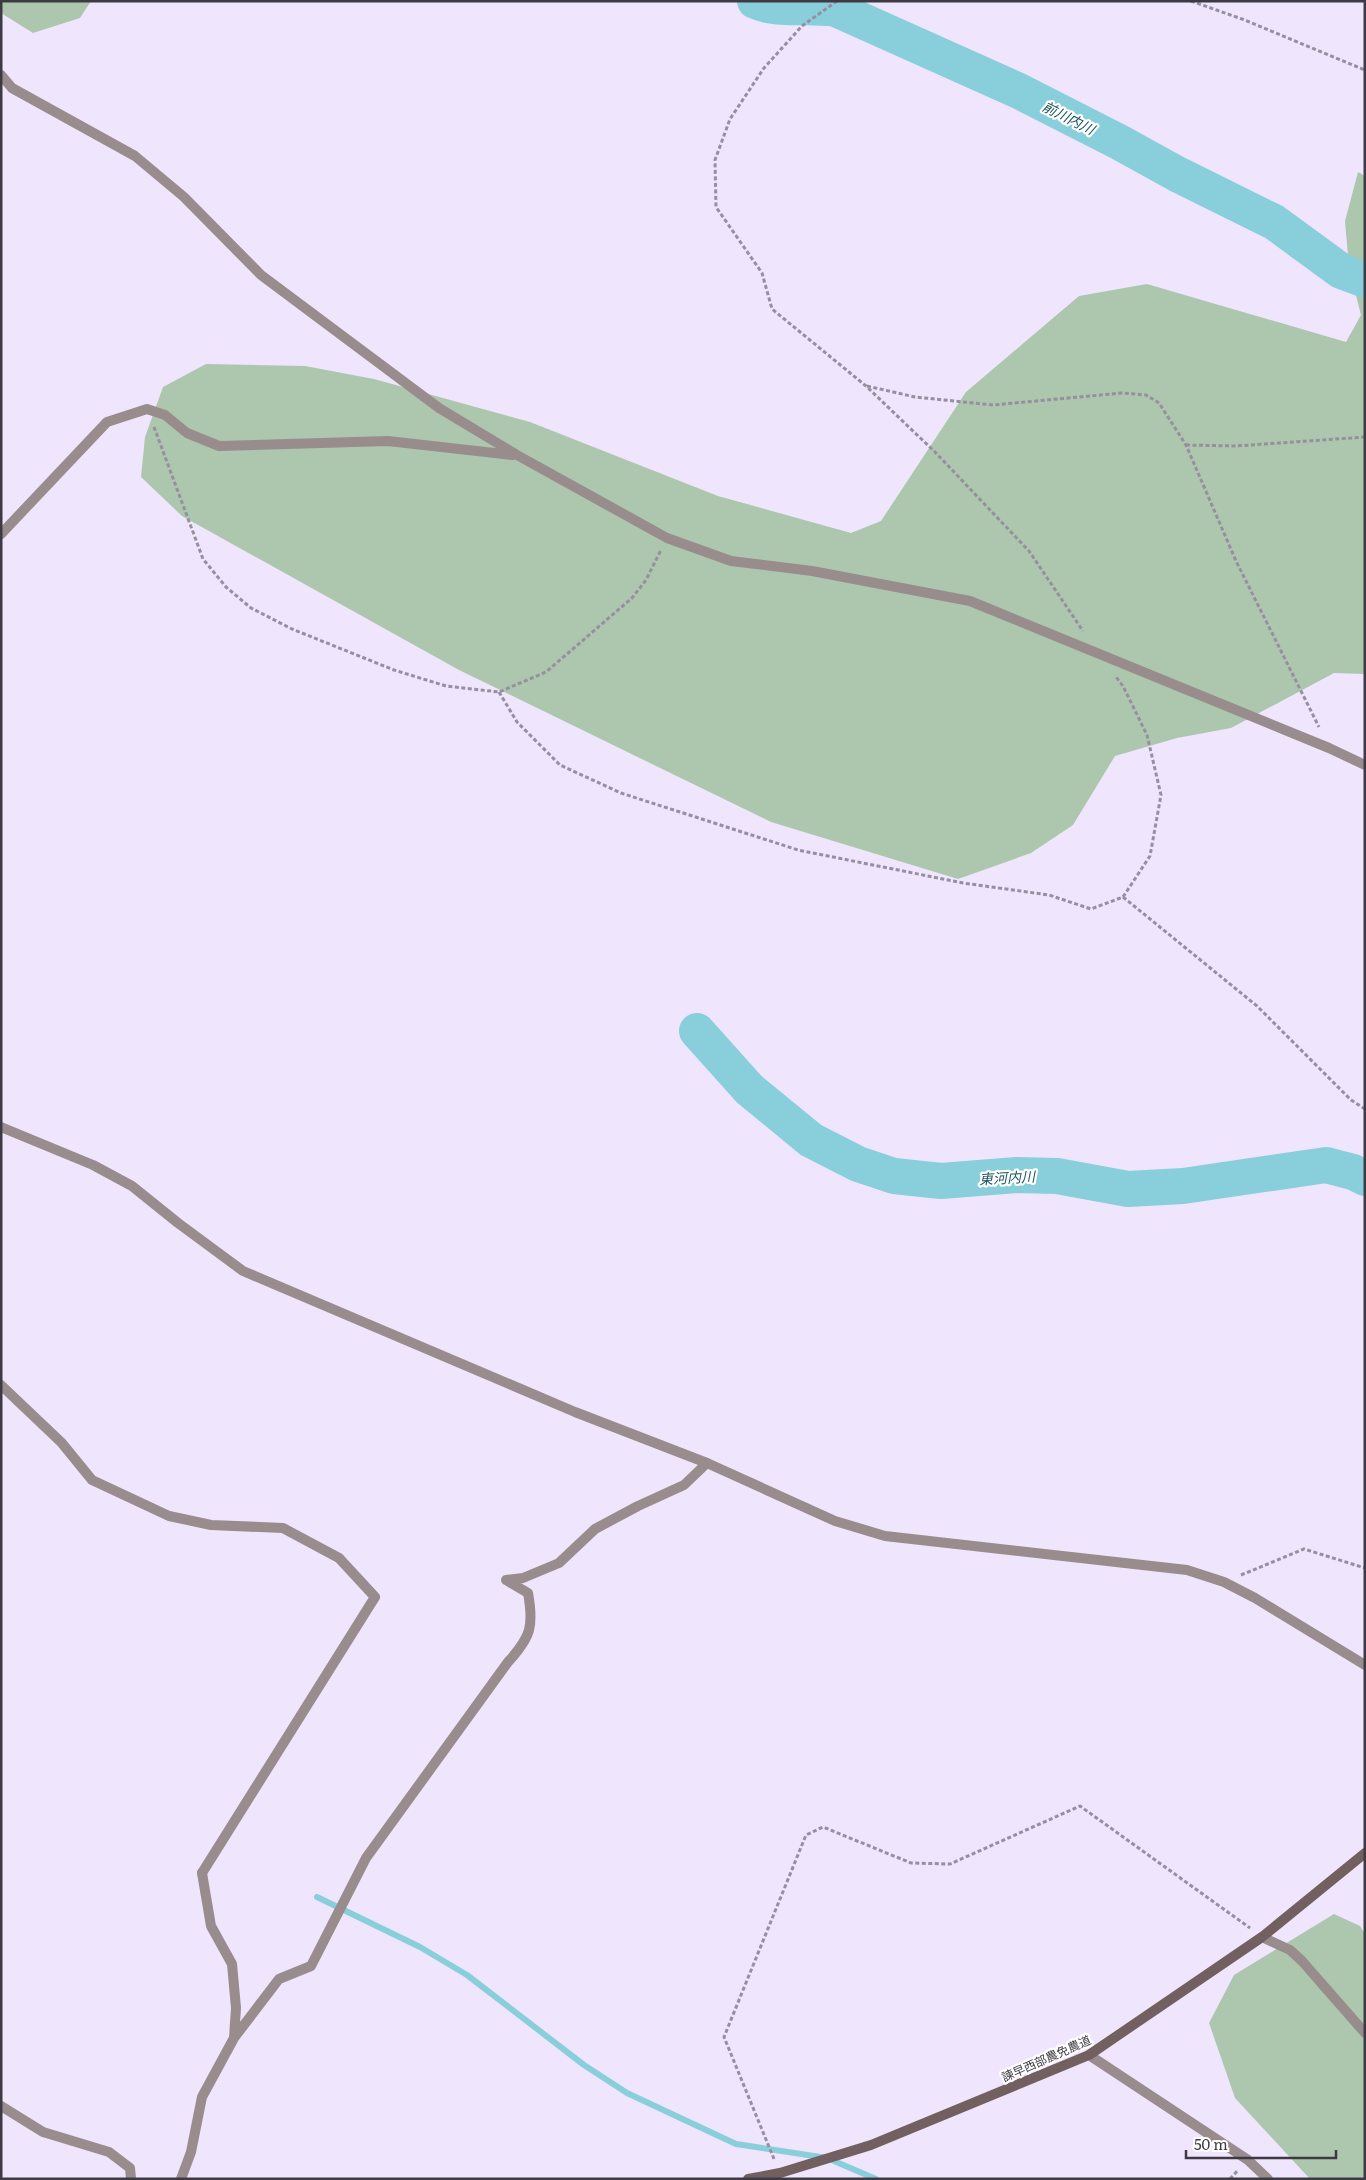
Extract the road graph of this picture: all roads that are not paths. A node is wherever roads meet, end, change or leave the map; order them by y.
1 (1, 75) edge
2 (517, 456) junction
3 (1, 534) edge
4 (1365, 765) edge
5 (1, 1127) edge
6 (1, 1385) edge
7 (707, 1463) junction
8 (1365, 1665) edge
9 (1365, 1853) edge
10 (1262, 1937) junction
11 (1365, 2032) edge
12 (234, 2038) junction
13 (1089, 2055) junction
14 (1, 2106) edge
15 (131, 2179) edge
16 (181, 2179) edge
17 (748, 2179) edge
18 (1268, 2179) edge

1 - 2 street
2 - 3 street
2 - 4 street
5 - 7 street
6 - 12 street
7 - 8 street
7 - 12 street
9 - 10 street, 諫早西部農免農道
10 - 11 street
10 - 13 street, 諫早西部農免農道
12 - 16 street
13 - 17 street, 諫早西部農免農道
13 - 18 street
14 - 15 street

